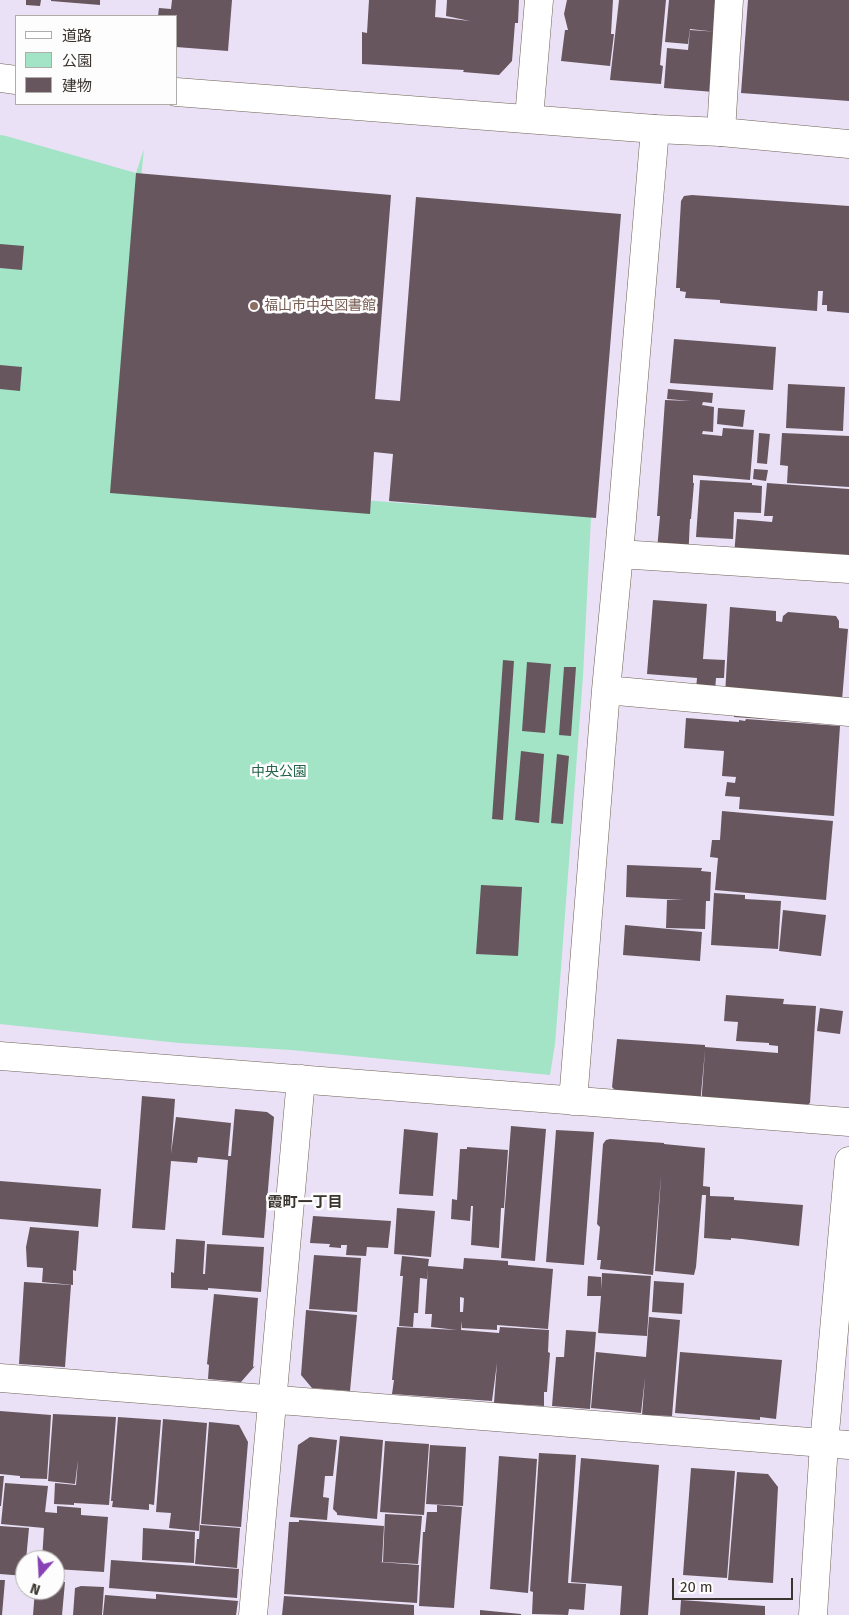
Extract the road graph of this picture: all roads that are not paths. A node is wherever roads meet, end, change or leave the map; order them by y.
1 (539, 0) edge
2 (729, 0) edge
3 (0, 78) edge
4 (15, 80) edge
5 (178, 92) edge
6 (529, 118) junction
7 (654, 129) junction
8 (721, 132) junction
9 (849, 144) edge
10 (619, 554) junction
11 (849, 569) edge
12 (606, 690) junction
13 (849, 712) edge
14 (0, 1056) edge
15 (301, 1079) junction
16 (573, 1101) junction
17 (849, 1122) edge
18 (849, 1161) edge
19 (0, 1378) edge
20 (272, 1401) junction
21 (837, 1444) edge
22 (253, 1615) edge
23 (813, 1615) edge

1 - 6 street
2 - 8 street
3 - 4 street
5 - 6 street
6 - 7 street
7 - 8 street
7 - 10 street
8 - 9 street
10 - 11 street
10 - 12 street
12 - 13 street
12 - 16 street
14 - 15 street
15 - 16 street
15 - 20 street
16 - 17 street
18 - 21 street
19 - 20 street
20 - 21 street
20 - 22 street
21 - 23 street

